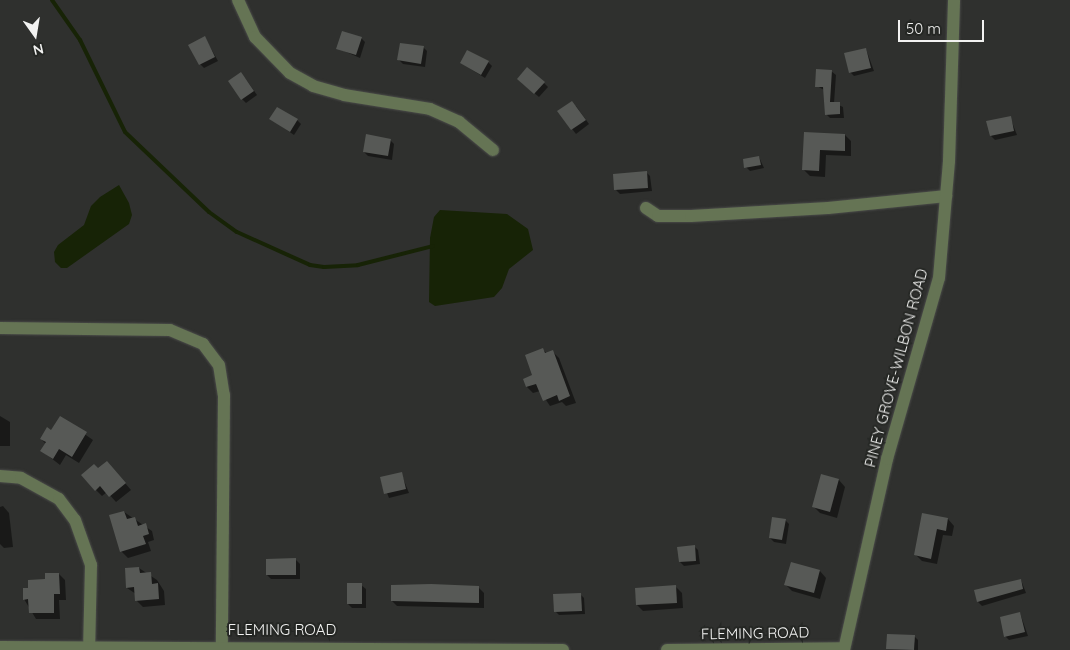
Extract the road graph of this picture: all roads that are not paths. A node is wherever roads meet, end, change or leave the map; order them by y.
1 (238, 0) edge
2 (954, 0) edge
3 (493, 150) dead end
4 (946, 196) junction
5 (646, 208) dead end
6 (0, 328) edge
7 (0, 476) edge
8 (222, 646) junction
9 (0, 647) edge
10 (89, 648) edge
11 (844, 649) edge
12 (563, 650) edge
13 (667, 650) edge

1 - 3 street
2 - 4 street, PINEY GROVE-WILBON ROAD
4 - 5 street
4 - 11 street, PINEY GROVE-WILBON ROAD
6 - 8 street
7 - 10 street
8 - 10 street, FLEMING ROAD
8 - 12 street, FLEMING ROAD
9 - 10 street, FLEMING ROAD
11 - 13 street, FLEMING ROAD

